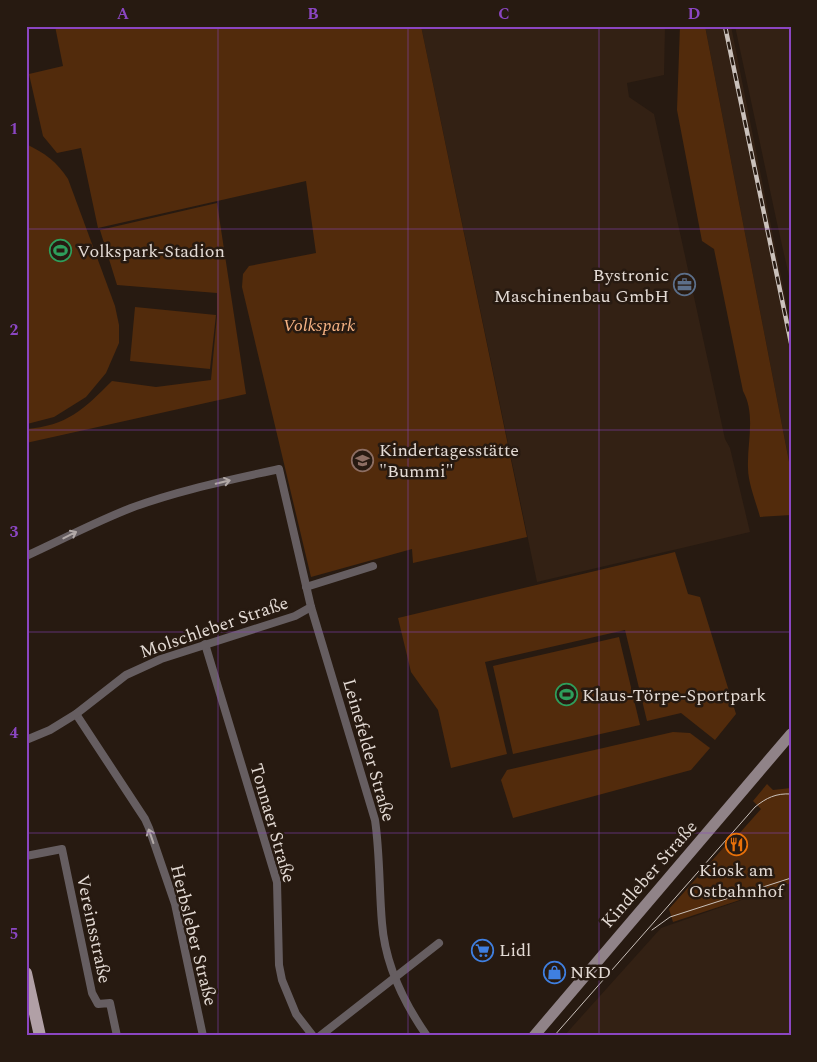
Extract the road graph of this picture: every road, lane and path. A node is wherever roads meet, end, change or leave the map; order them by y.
1 (26, 556) edge
2 (373, 566) dead end
3 (306, 586) junction
4 (311, 607) junction
5 (205, 644) junction
6 (76, 714) junction
7 (791, 734) edge
8 (26, 740) edge
9 (26, 856) edge
10 (439, 943) dead end
11 (26, 974) edge
12 (395, 977) junction
13 (40, 1036) edge
14 (117, 1036) edge
15 (203, 1036) edge
16 (313, 1036) edge
17 (320, 1036) edge
18 (427, 1036) edge
19 (534, 1036) edge

1 -> 3 street, Leinefelder Straße
2 - 3 street
3 - 4 street, Leinefelder Straße
4 - 5 street, Molschleber Straße
4 - 12 street, Leinefelder Straße
5 - 6 street, Molschleber Straße
5 - 16 street, Tonnaer Straße
6 - 8 street, Molschleber Straße
15 -> 6 street, Herbsleber Straße
7 - 19 main road, Kindleber Straße
9 - 14 street, Vereinsstraße
10 - 12 street
11 - 13 main road
12 - 17 street
12 - 18 street, Leinefelder Straße

